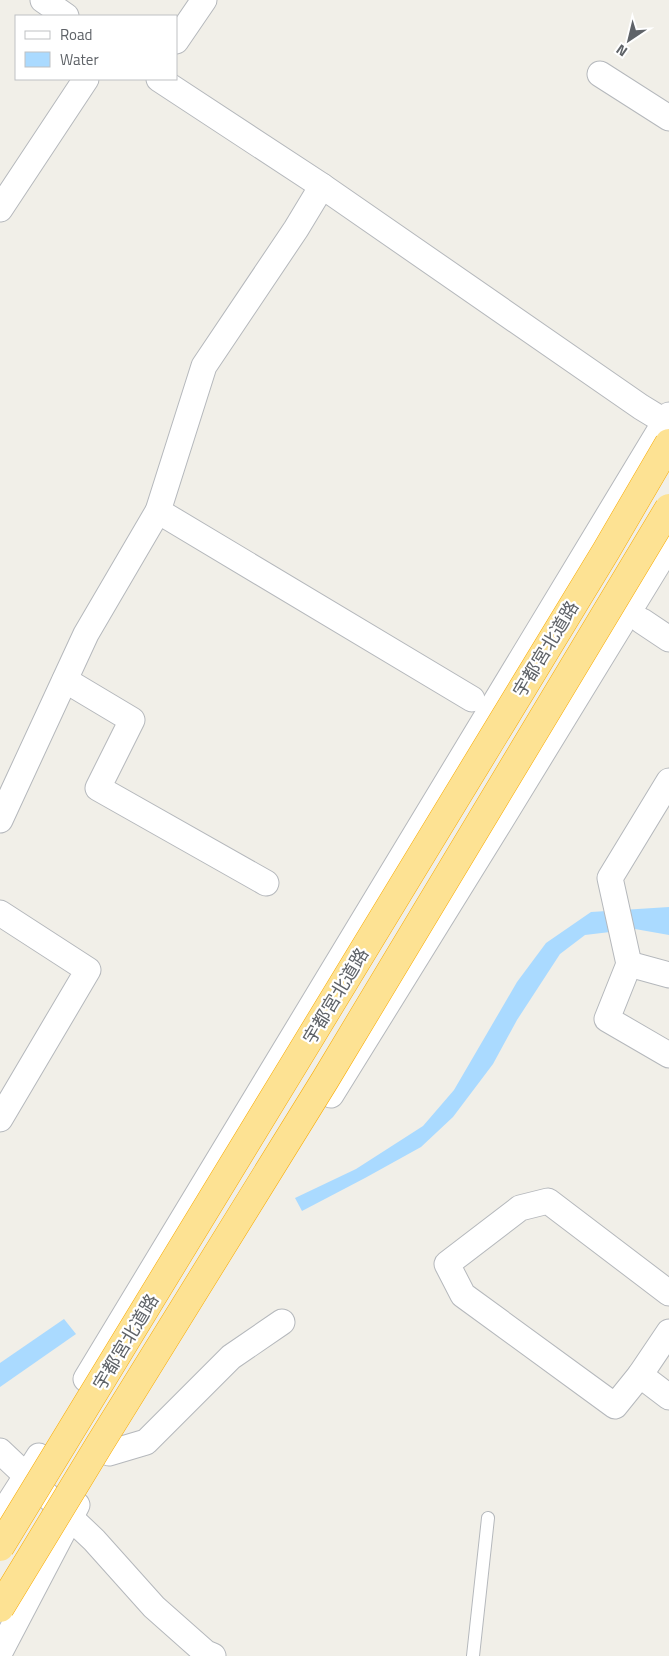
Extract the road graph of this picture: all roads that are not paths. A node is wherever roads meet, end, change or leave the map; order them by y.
1 (43, 0) edge
2 (204, 0) edge
3 (65, 15) edge
4 (178, 38) edge
5 (600, 74) dead end
6 (85, 80) edge
7 (161, 80) edge
8 (669, 118) edge
9 (322, 186) junction
10 (0, 209) edge
11 (668, 426) edge
12 (669, 508) edge
13 (158, 511) junction
14 (669, 546) edge
15 (642, 621) dead end
16 (669, 639) edge
17 (64, 680) junction
18 (472, 699) dead end
19 (669, 781) edge
20 (0, 820) edge
21 (266, 883) dead end
22 (0, 913) edge
23 (629, 964) junction
24 (669, 975) edge
25 (669, 1055) edge
26 (0, 1119) edge
27 (669, 1293) edge
28 (282, 1322) dead end
29 (669, 1332) edge
30 (640, 1375) junction
31 (669, 1396) edge
32 (0, 1451) edge
33 (109, 1453) junction
34 (27, 1477) junction
35 (0, 1517) edge
36 (70, 1517) junction
37 (488, 1518) dead end
38 (0, 1546) edge
39 (0, 1608) edge
40 (0, 1652) edge
41 (208, 1655) edge
42 (473, 1656) edge

1 - 3 street
2 - 4 street
5 - 8 street
6 - 10 street
7 - 9 street
9 - 11 street
9 - 13 street
11 - 34 street
11 - 38 highway, 宇都宮北道路, bridge
12 - 39 highway, 宇都宮北道路, bridge
13 - 17 street
13 - 18 street
14 - 33 street
15 - 16 street
17 - 20 street
17 - 21 street
19 - 23 street
22 - 26 street
23 - 24 street
23 - 25 street
27 - 30 street
28 - 33 street
29 - 30 street
30 - 31 street
32 - 34 street
33 - 36 street
34 - 35 street
34 - 36 street
36 - 40 street
36 - 41 street
37 - 42 lane

